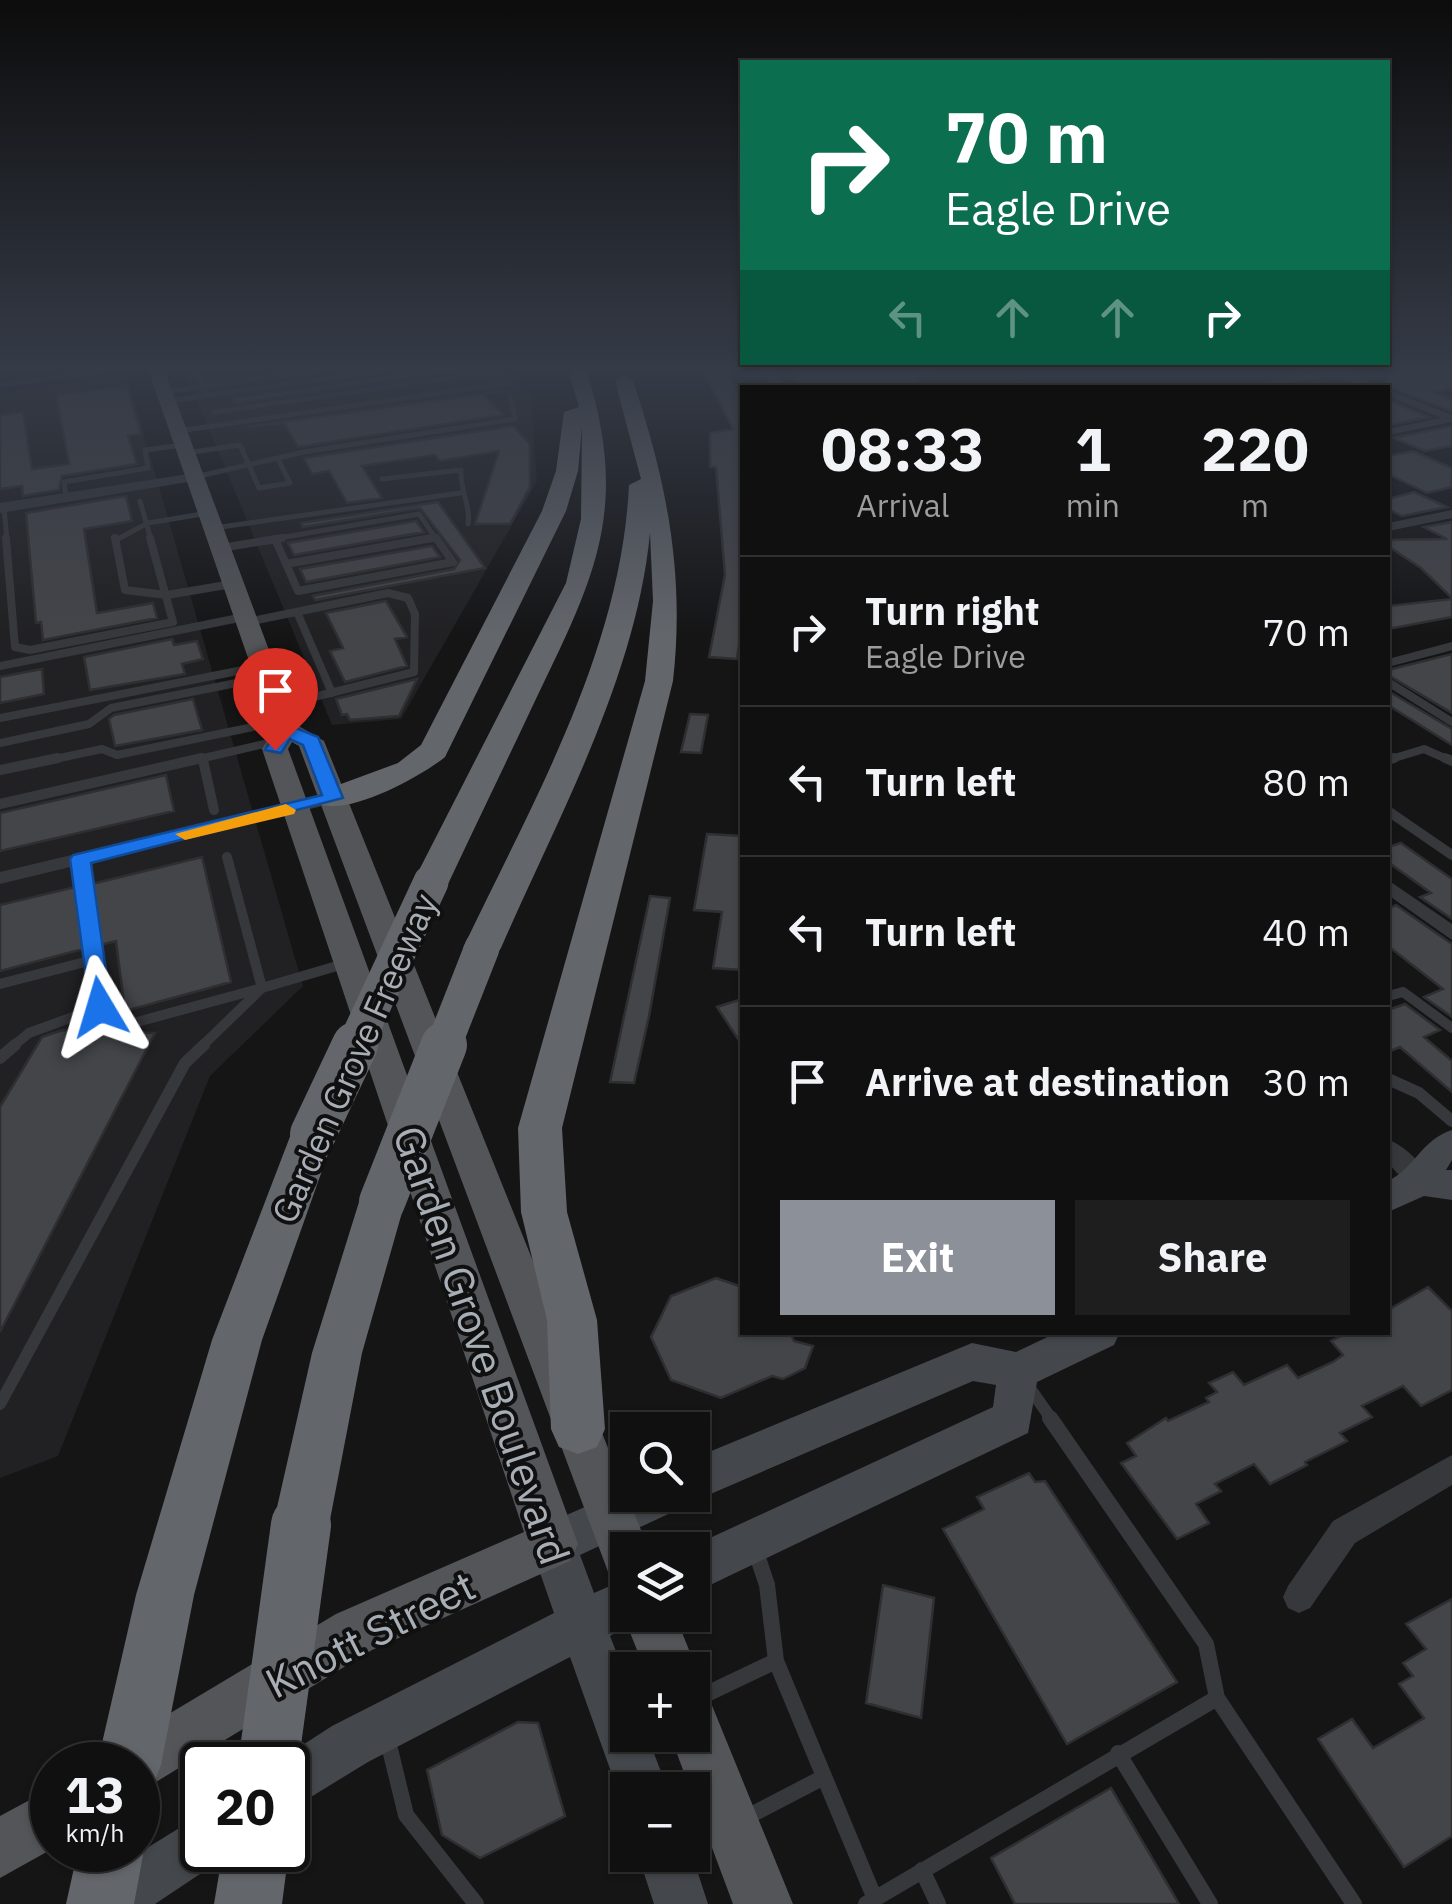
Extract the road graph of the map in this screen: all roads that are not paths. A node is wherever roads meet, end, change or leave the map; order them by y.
1 (146, 458) edge
2 (188, 458) edge
3 (246, 458) edge
4 (285, 458) edge
5 (568, 458) edge
6 (595, 458) edge
7 (634, 458) edge
8 (649, 458) edge
9 (278, 459) junction
10 (250, 468) junction
11 (195, 477) junction
12 (382, 480) dead end
13 (460, 493) junction
14 (66, 498) junction
15 (140, 501) dead end
16 (2, 508) edge
17 (1452, 514) edge
18 (148, 523) junction
19 (468, 524) dead end
20 (1390, 527) edge
21 (214, 530) junction
22 (435, 537) junction
23 (275, 539) junction
24 (4, 549) edge
25 (286, 564) junction
26 (233, 584) junction
27 (167, 595) junction
28 (297, 612) junction
29 (246, 619) junction
30 (15, 646) junction
31 (1450, 648) edge
32 (0, 649) edge
33 (1390, 663) edge
34 (0, 666) edge
35 (264, 671) junction
36 (1390, 683) edge
37 (332, 693) junction
38 (0, 718) edge
39 (1452, 722) edge
40 (281, 724) junction
41 (0, 743) edge
42 (1390, 759) edge
43 (203, 760) junction
44 (1452, 761) edge
45 (0, 770) edge
46 (314, 803) junction
47 (0, 804) edge
48 (214, 810) dead end
49 (1390, 812) edge
50 (1452, 855) edge
51 (228, 857) dead end
52 (80, 859) junction
53 (0, 878) edge
54 (1390, 888) edge
55 (1452, 934) edge
56 (94, 960) junction
57 (348, 962) junction
58 (0, 984) edge
59 (262, 988) junction
60 (1390, 995) edge
61 (100, 1007) junction
62 (1452, 1028) edge
63 (0, 1058) edge
64 (1390, 1080) edge
65 (1452, 1121) edge
66 (1452, 1144) edge
67 (1390, 1150) edge
68 (1437, 1183) edge
69 (1390, 1196) edge
70 (1094, 1335) edge
71 (1018, 1371) junction
72 (0, 1404) edge
73 (578, 1429) junction
74 (1452, 1470) edge
75 (710, 1473) edge
76 (644, 1512) edge
77 (617, 1532) edge
78 (625, 1532) edge
79 (610, 1539) edge
80 (753, 1542) junction
81 (553, 1544) junction
82 (710, 1562) edge
83 (1299, 1598) dead end
84 (610, 1610) edge
85 (580, 1624) junction
86 (776, 1661) junction
87 (710, 1692) edge
88 (1216, 1698) junction
89 (384, 1726) junction
90 (134, 1742) edge
91 (271, 1742) edge
92 (160, 1751) edge
93 (704, 1752) edge
94 (1118, 1753) junction
95 (310, 1771) edge
96 (635, 1772) edge
97 (824, 1778) junction
98 (733, 1824) junction
99 (30, 1831) edge
100 (0, 1850) edge
101 (180, 1855) edge
102 (922, 1870) junction
103 (108, 1872) edge
104 (253, 1872) edge
105 (670, 1872) edge
106 (870, 1901) edge
107 (103, 1904) edge
108 (248, 1904) edge
109 (476, 1904) edge
110 (681, 1904) edge
111 (763, 1904) edge
112 (938, 1904) edge
113 (1210, 1904) edge
114 (1354, 1904) edge

1 - 14 lane
2 - 11 main road, Garden Grove Boulevard
3 - 10 lane
4 - 9 lane
5 - 46 highway
6 - 90 highway, Garden Grove Freeway, bridge
7 - 91 highway, Garden Grove Freeway, bridge
8 - 73 highway
9 - 10 lane
9 - 10 lane
10 - 11 lane
11 - 14 street
11 - 21 main road, Garden Grove Boulevard
12 - 13 lane
13 - 19 lane
13 - 21 lane
14 - 16 street
15 - 18 lane
16 - 24 lane
17 - 20 street
18 - 21 lane
18 - 27 lane
18 - 27 lane
21 - 23 lane
21 - 26 main road, Garden Grove Boulevard
22 - 23 lane
22 - 25 lane
22 - 25 lane
23 - 25 lane
24 - 30 lane
26 - 27 lane
26 - 29 main road, Garden Grove Boulevard
27 - 30 lane
28 - 29 lane
28 - 37 lane
28 - 37 lane
29 - 34 lane
29 - 35 main road, Garden Grove Boulevard
30 - 32 lane
31 - 33 lane
35 - 38 lane
35 - 40 main road, Garden Grove Boulevard
35 - 41 lane
36 - 39 lane
37 - 40 lane
40 - 43 lane
40 - 45 lane
40 - 46 main road, Garden Grove Boulevard
42 - 44 lane
43 - 47 lane
43 - 48 lane
46 - 52 street
46 - 57 main road, Garden Grove Boulevard
46 - 73 main road, Garden Grove Boulevard
49 - 50 lane
51 - 59 lane
52 - 53 street
52 - 56 lane
54 - 55 street
56 - 58 lane
56 - 61 lane
57 - 59 lane
57 - 81 main road, Garden Grove Boulevard
59 - 61 lane
59 - 72 lane
60 - 62 lane
61 - 63 lane
64 - 65 lane
66 - 68 main road
67 - 68 street
68 - 69 main road
70 - 71 main road
71 - 75 main road
71 - 80 main road
71 - 88 lane
73 - 77 main road, Garden Grove Boulevard
74 - 83 street
76 - 78 main road, Knott Street
79 - 81 main road, Knott Street
80 - 82 main road
80 - 86 lane
81 - 85 main road, Garden Grove Boulevard
81 - 92 main road, Knott Street
84 - 85 main road
85 - 89 main road
85 - 96 main road, Garden Grove Boulevard
86 - 87 lane
86 - 97 lane
88 - 94 lane
88 - 114 lane
89 - 95 main road
89 - 109 lane
93 - 98 main road
94 - 102 lane
94 - 113 lane
97 - 98 lane
97 - 106 lane
98 - 111 main road
99 - 100 main road
101 - 107 main road
102 - 106 lane
102 - 112 lane
103 - 107 highway
104 - 108 highway
105 - 110 main road

